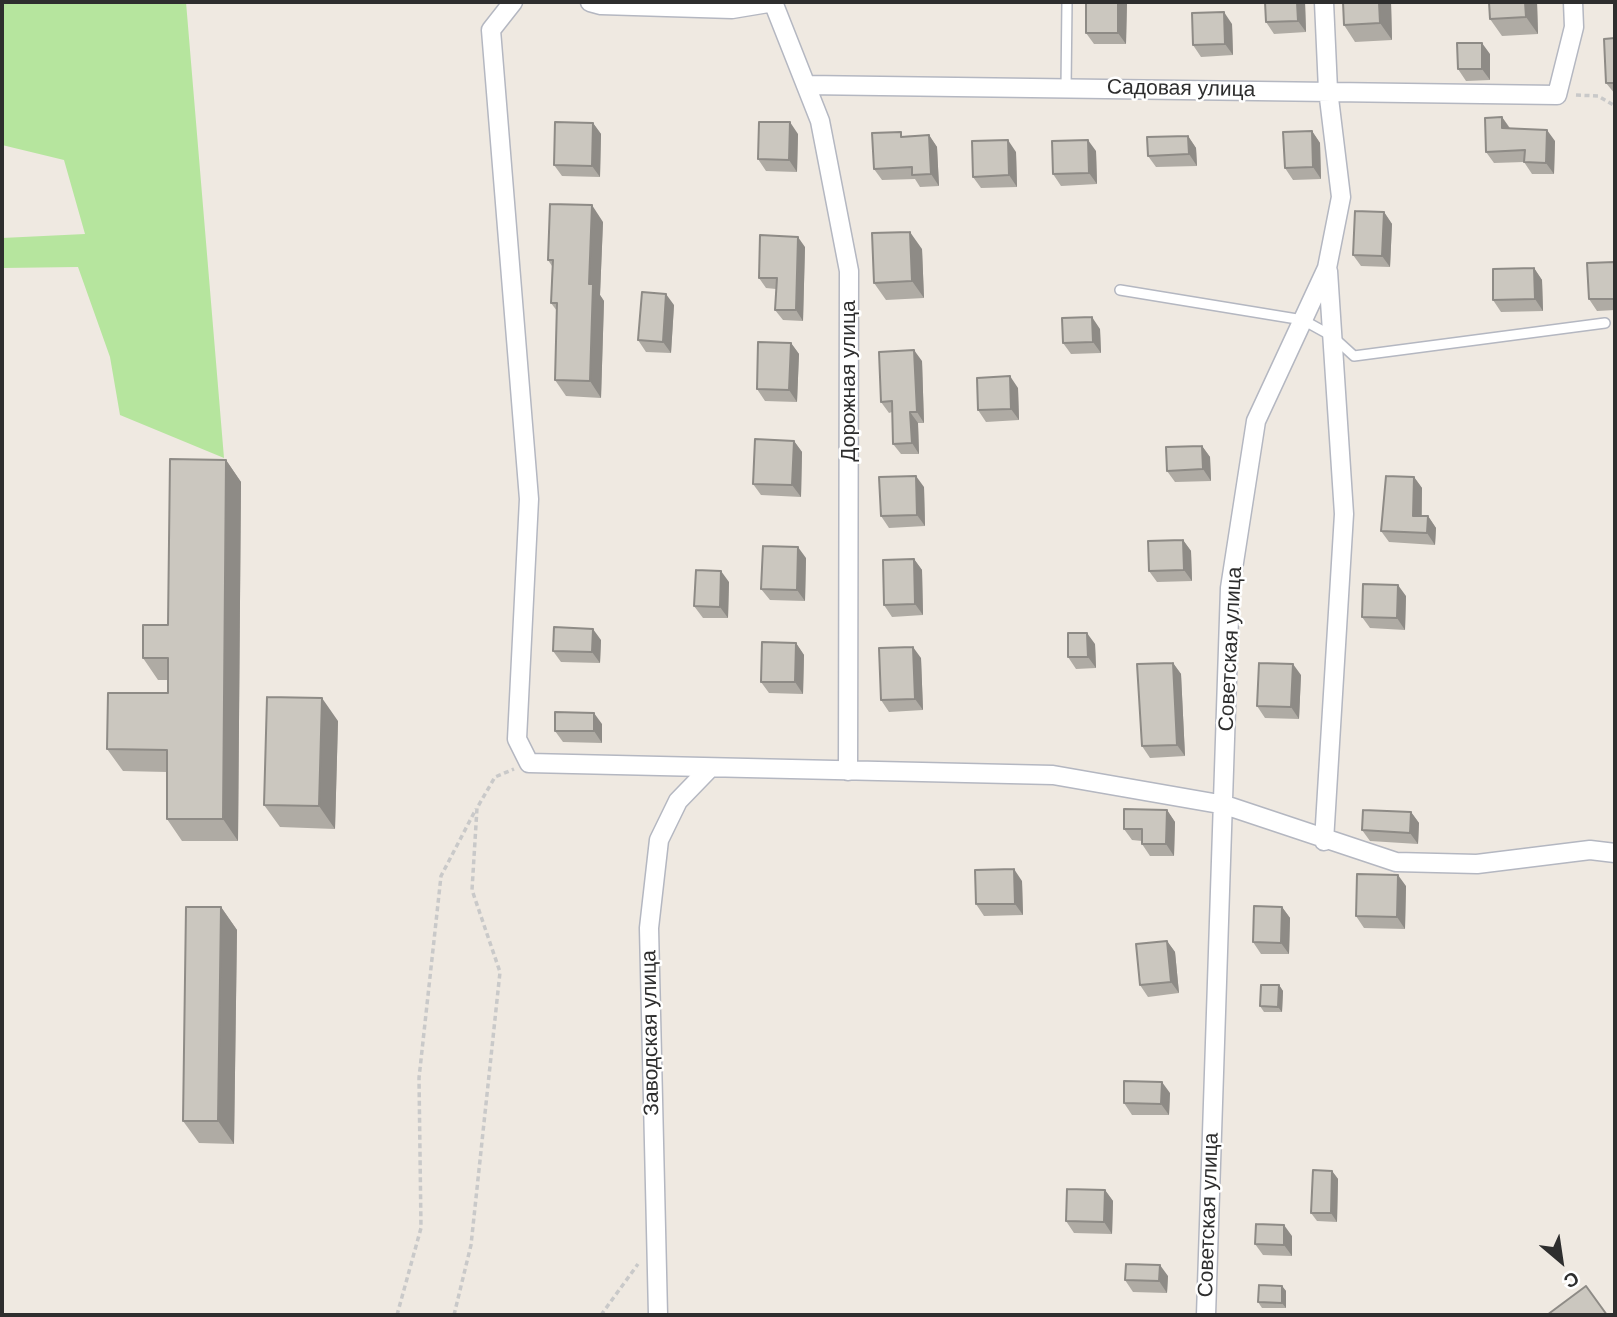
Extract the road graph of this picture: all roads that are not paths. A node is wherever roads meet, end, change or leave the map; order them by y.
1 (513, 2) edge
2 (590, 2) edge
3 (774, 2) edge
4 (1067, 2) edge
5 (1324, 2) edge
6 (1573, 2) edge
7 (806, 85) junction
8 (1066, 88) junction
9 (1328, 90) junction
10 (1328, 268) junction
11 (1120, 290) dead end
12 (1303, 320) junction
13 (1605, 323) dead end
14 (1332, 336) junction
15 (709, 769) junction
16 (848, 771) junction
17 (1225, 805) junction
18 (1324, 841) junction
19 (1615, 853) edge
20 (658, 1315) edge
21 (1206, 1315) edge

1 - 15 street
2 - 3 street, Дорожная улица
3 - 7 street, Дорожная улица
4 - 8 lane
5 - 9 street, Советская улица
6 - 9 street, Садовая улица
7 - 8 street, Садовая улица
7 - 16 street, Дорожная улица
8 - 9 street, Садовая улица
9 - 10 street, Советская улица
10 - 12 street, Советская улица
10 - 14 street
11 - 12 lane
12 - 14 lane
12 - 17 street, Советская улица
13 - 14 lane
14 - 18 street
15 - 16 street
15 - 20 street, Заводская улица
16 - 17 street
17 - 18 street
17 - 21 street, Советская улица
18 - 19 street

